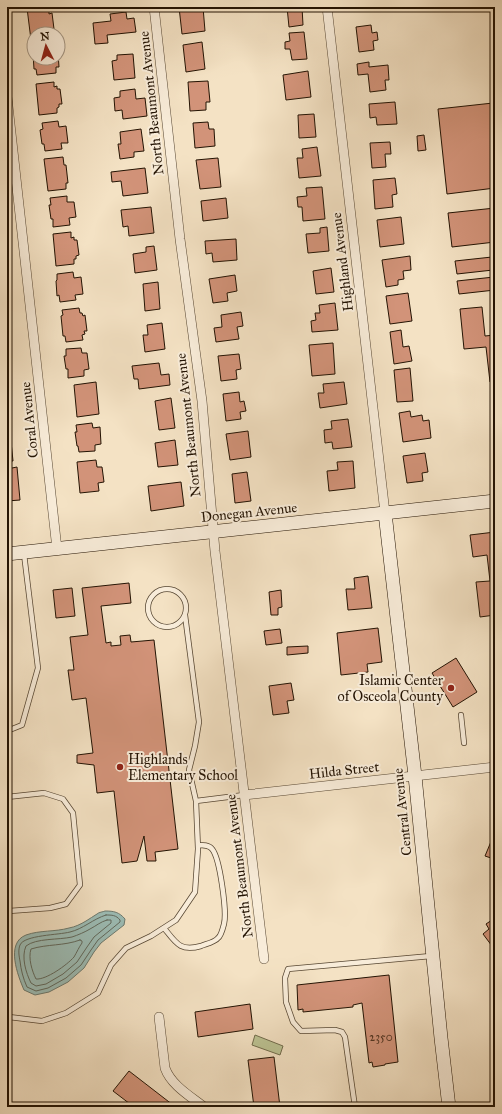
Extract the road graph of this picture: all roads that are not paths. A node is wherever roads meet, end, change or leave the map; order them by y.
1 (154, 7) edge
2 (327, 7) edge
3 (7, 97) edge
4 (495, 501) edge
5 (385, 513) junction
6 (213, 532) junction
7 (57, 549) junction
8 (24, 552) junction
9 (7, 554) edge
10 (185, 615) junction
11 (461, 714) dead end
12 (7, 731) edge
13 (464, 742) dead end
14 (495, 767) edge
15 (415, 776) junction
16 (244, 795) junction
17 (7, 797) edge
18 (196, 801) junction
19 (198, 845) junction
20 (7, 910) edge
21 (164, 928) junction
22 (433, 956) junction
23 (264, 959) dead end
24 (7, 1015) edge
25 (158, 1017) dead end
26 (204, 1107) edge
27 (355, 1107) edge
28 (449, 1107) edge

1 - 6 street, North Beaumont Avenue
2 - 5 street, Highland Avenue
3 - 7 street, Coral Avenue
4 - 5 street, Donegan Avenue
5 - 6 street, Donegan Avenue
5 - 15 street, Central Avenue
6 - 7 street, Donegan Avenue
6 - 16 street, North Beaumont Avenue
7 - 8 street, Donegan Avenue
8 - 9 street, Donegan Avenue
8 - 12 lane
10 - 10 lane
10 - 18 lane
11 - 13 lane
14 - 15 street, Hilda Street
15 - 16 street, Hilda Street
15 - 22 street, Central Avenue
16 - 18 lane
16 - 23 street, North Beaumont Avenue
17 - 20 lane
18 - 19 lane
19 - 21 lane
19 - 21 lane
21 - 24 lane
22 - 27 lane
22 - 28 street, Central Avenue
25 - 26 street

